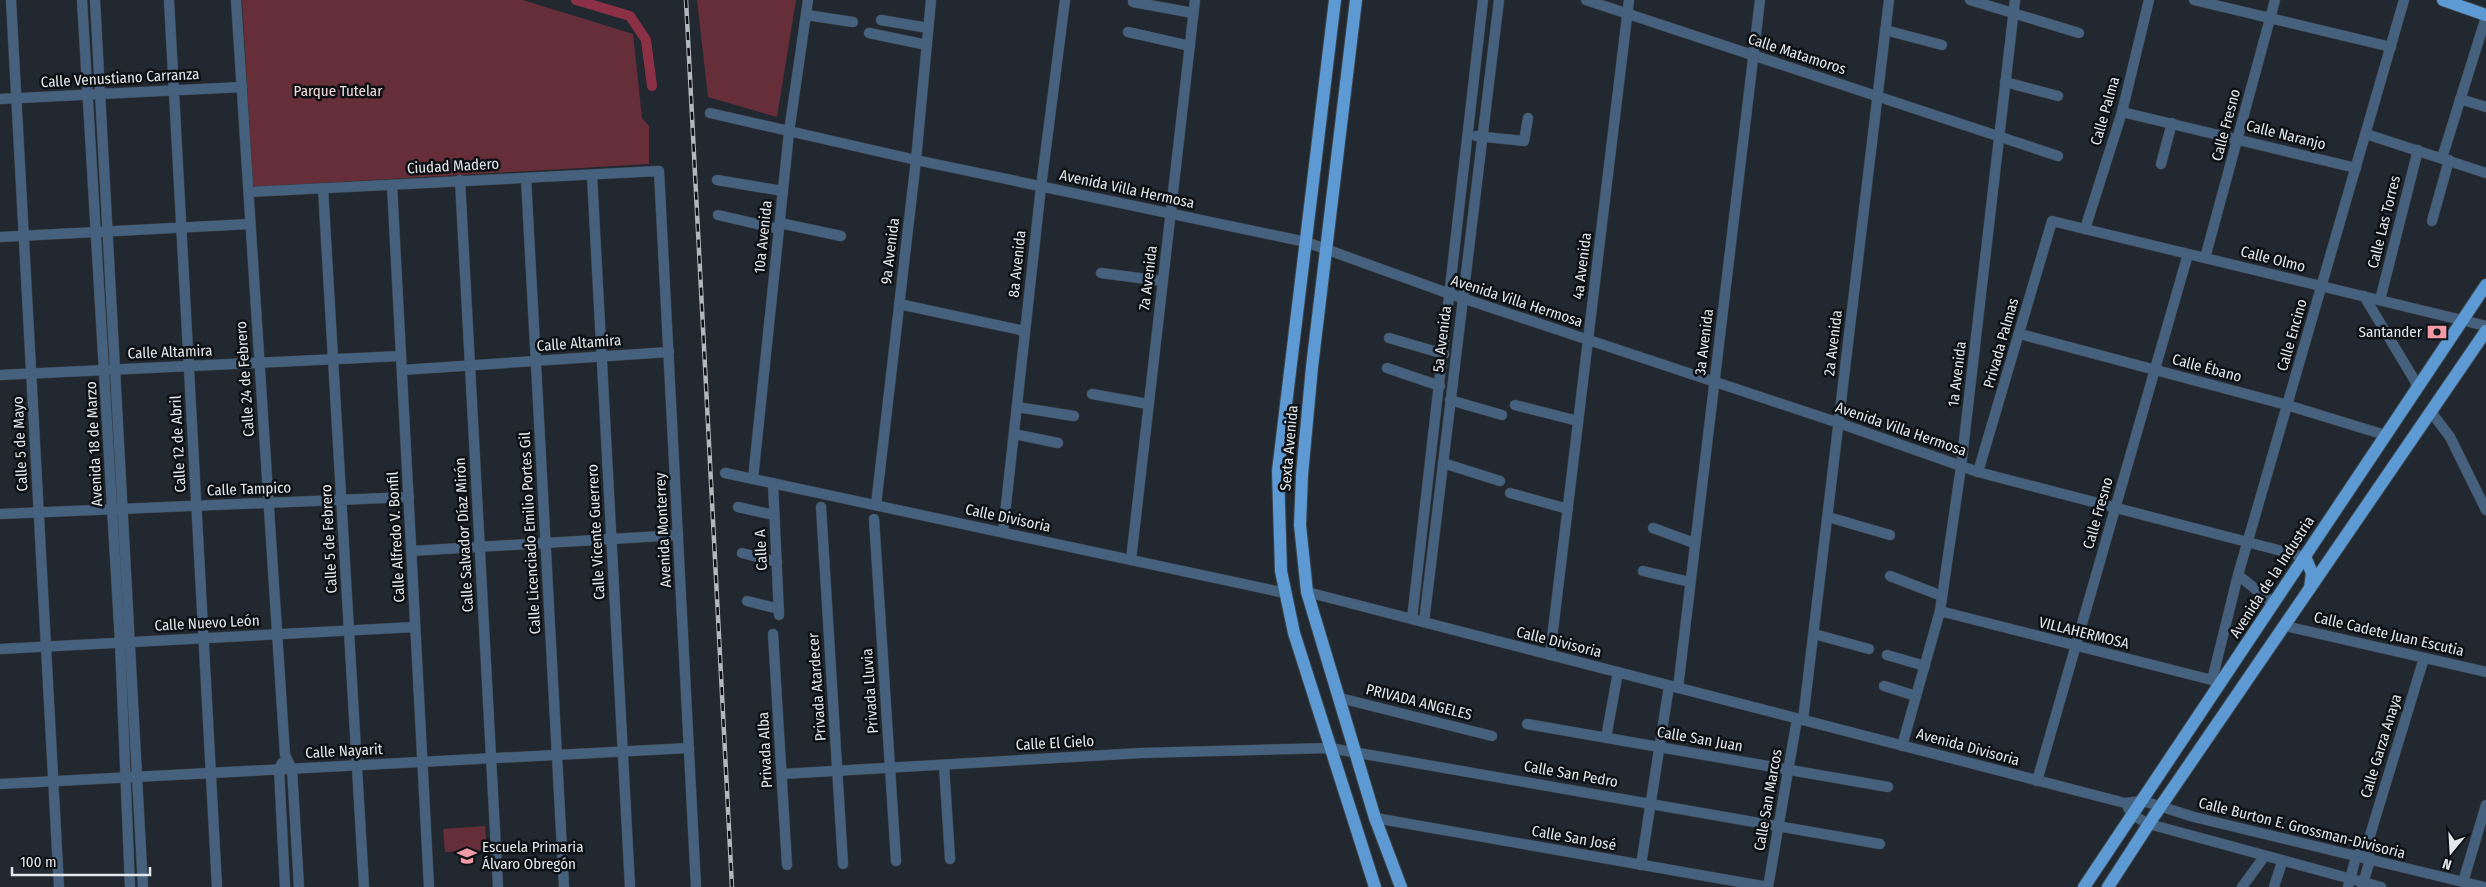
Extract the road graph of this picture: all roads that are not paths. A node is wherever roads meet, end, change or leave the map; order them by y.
1 (11, 0) edge
2 (82, 0) edge
3 (95, 0) edge
4 (169, 0) edge
5 (236, 0) edge
6 (808, 0) edge
7 (929, 0) edge
8 (1065, 0) edge
9 (1195, 0) edge
10 (1335, 0) edge
11 (1356, 0) edge
12 (1484, 0) edge
13 (1499, 0) edge
14 (1586, 0) edge
15 (1629, 0) edge
16 (1760, 0) edge
17 (1889, 0) edge
18 (1970, 0) edge
19 (2015, 0) edge
20 (2149, 0) edge
21 (2194, 0) edge
22 (2276, 0) edge
23 (2404, 0) edge
24 (2444, 0) edge
25 (1133, 2) dead end
26 (1194, 13) junction
27 (1627, 14) junction
28 (2013, 14) junction
29 (806, 15) junction
30 (2486, 16) edge
31 (2270, 19) junction
32 (881, 20) dead end
33 (853, 22) dead end
34 (928, 28) junction
35 (1885, 30) junction
36 (1128, 32) dead end
37 (869, 33) dead end
38 (2079, 33) dead end
39 (927, 45) junction
40 (1942, 45) dead end
41 (1190, 46) junction
42 (2390, 47) junction
43 (1753, 56) junction
44 (2005, 82) junction
45 (242, 87) junction
46 (174, 90) junction
47 (100, 94) junction
48 (87, 96) junction
49 (2058, 96) dead end
50 (1877, 97) junction
51 (0, 99) edge
52 (16, 99) junction
53 (2460, 99) junction
54 (2486, 107) edge
55 (2122, 112) junction
56 (710, 113) dead end
57 (1528, 118) dead end
58 (2172, 123) junction
59 (789, 132) junction
60 (1468, 134) junction
61 (2366, 134) junction
62 (1482, 137) junction
63 (1999, 137) junction
64 (2238, 138) junction
65 (2418, 150) junction
66 (2058, 156) dead end
67 (2445, 159) junction
68 (916, 160) junction
69 (2161, 164) dead end
70 (2356, 168) junction
71 (659, 171) joint
72 (2486, 174) edge
73 (592, 175) junction
74 (526, 178) junction
75 (460, 180) junction
76 (717, 180) dead end
77 (392, 185) junction
78 (1041, 186) junction
79 (323, 188) junction
80 (783, 191) junction
81 (249, 192) junction
82 (1170, 213) junction
83 (718, 215) dead end
84 (2432, 221) dead end
85 (2052, 222) joint
86 (250, 224) junction
87 (779, 226) junction
88 (181, 228) junction
89 (2084, 229) junction
90 (108, 231) junction
91 (95, 232) junction
92 (24, 236) junction
93 (842, 236) dead end
94 (0, 237) edge
95 (1306, 242) junction
96 (1327, 251) junction
97 (2188, 254) junction
98 (2205, 258) junction
99 (1101, 273) dead end
100 (1162, 282) junction
101 (2486, 285) edge
102 (2322, 286) junction
103 (1450, 294) junction
104 (2364, 296) junction
105 (1462, 298) junction
106 (2380, 300) junction
107 (899, 304) junction
108 (2462, 320) junction
109 (2486, 326) edge
110 (1025, 331) junction
111 (2486, 331) edge
112 (2020, 334) junction
113 (1389, 338) dead end
114 (1588, 340) junction
115 (669, 352) junction
116 (1444, 354) junction
117 (401, 356) junction
118 (602, 356) junction
119 (333, 359) junction
120 (536, 360) junction
121 (259, 363) junction
122 (470, 365) junction
123 (189, 366) junction
124 (1387, 368) dead end
125 (110, 369) junction
126 (402, 370) junction
127 (2155, 370) junction
128 (31, 373) junction
129 (0, 375) edge
130 (1714, 382) junction
131 (1440, 386) junction
132 (2418, 386) junction
133 (1092, 394) dead end
134 (1450, 400) junction
135 (1148, 404) junction
136 (1515, 405) dead end
137 (2287, 405) junction
138 (1017, 407) junction
139 (2431, 412) junction
140 (1502, 415) dead end
141 (1074, 416) dead end
142 (1578, 421) junction
143 (1839, 423) junction
144 (1014, 434) junction
145 (2386, 435) junction
146 (1058, 443) dead end
147 (1432, 451) junction
148 (1444, 458) junction
149 (1961, 466) junction
150 (1978, 472) junction
151 (725, 473) dead end
152 (753, 479) junction
153 (1500, 482) dead end
154 (773, 483) junction
155 (1510, 493) dead end
156 (409, 497) junction
157 (341, 500) junction
158 (268, 503) junction
159 (876, 505) junction
160 (197, 506) junction
161 (1426, 506) junction
162 (738, 507) dead end
163 (821, 508) dead end
164 (1438, 508) junction
165 (2115, 508) junction
166 (118, 509) junction
167 (1568, 509) junction
168 (2486, 510) edge
169 (38, 512) junction
170 (0, 514) edge
171 (774, 516) junction
172 (1828, 517) junction
173 (874, 519) dead end
174 (1653, 528) dead end
175 (1003, 532) junction
176 (678, 535) junction
177 (1890, 535) dead end
178 (611, 539) junction
179 (2248, 541) junction
180 (546, 543) junction
181 (1694, 544) junction
182 (480, 547) junction
183 (412, 551) junction
184 (742, 553) dead end
185 (2305, 557) junction
186 (1131, 560) junction
187 (777, 562) junction
188 (1643, 571) dead end
189 (2238, 575) junction
190 (1890, 576) dead end
191 (1690, 582) junction
192 (2310, 588) junction
193 (1307, 592) junction
194 (1285, 593) junction
195 (1942, 596) junction
196 (747, 601) dead end
197 (2274, 604) junction
198 (1940, 611) junction
199 (1412, 619) junction
200 (1424, 622) junction
201 (415, 626) junction
202 (2285, 626) junction
203 (349, 630) junction
204 (276, 634) junction
205 (773, 634) dead end
206 (1814, 634) junction
207 (204, 638) junction
208 (125, 642) junction
209 (46, 646) junction
210 (2075, 646) junction
211 (0, 649) edge
212 (1869, 649) dead end
213 (1550, 655) junction
214 (1887, 655) dead end
215 (2424, 658) junction
216 (1925, 666) junction
217 (1618, 672) junction
218 (2486, 672) edge
219 (2216, 683) junction
220 (1884, 686) dead end
221 (1674, 687) junction
222 (1916, 696) junction
223 (1340, 698) junction
224 (1800, 719) junction
225 (1527, 724) dead end
226 (1492, 736) dead end
227 (1606, 738) junction
228 (1902, 746) junction
229 (1660, 747) junction
230 (689, 748) junction
231 (1330, 748) junction
232 (623, 751) junction
233 (1356, 751) junction
234 (285, 755) junction
235 (557, 755) junction
236 (491, 758) junction
237 (423, 762) junction
238 (944, 765) junction
239 (357, 766) junction
240 (890, 768) junction
241 (279, 769) junction
242 (292, 769) junction
243 (1789, 770) junction
244 (838, 771) junction
245 (211, 773) junction
246 (782, 774) junction
247 (137, 777) junction
248 (124, 778) junction
249 (2037, 780) junction
250 (53, 782) junction
251 (0, 784) edge
252 (1888, 787) dead end
253 (2143, 801) junction
254 (1651, 803) junction
255 (2125, 803) junction
256 (2486, 805) edge
257 (2160, 807) junction
258 (2134, 816) junction
259 (1376, 818) junction
260 (2149, 824) junction
261 (1780, 826) junction
262 (2368, 842) junction
263 (1880, 844) dead end
264 (2264, 856) junction
265 (2356, 857) junction
266 (950, 859) dead end
267 (2370, 860) junction
268 (896, 861) dead end
269 (2282, 862) junction
270 (843, 864) dead end
271 (787, 865) dead end
272 (1641, 865) junction
273 (2463, 882) junction
274 (2349, 883) edge
275 (2363, 885) edge
276 (59, 887) edge
277 (130, 887) edge
278 (143, 887) edge
279 (218, 887) edge
280 (285, 887) edge
281 (299, 887) edge
282 (364, 887) edge
283 (429, 887) edge
284 (498, 887) edge
285 (564, 887) edge
286 (630, 887) edge
287 (696, 887) edge
288 (1375, 887) edge
289 (1400, 887) edge
290 (1768, 887) edge
291 (2084, 887) edge
292 (2108, 887) edge
293 (2242, 887) edge
294 (2274, 887) edge
295 (2381, 887) edge
296 (2484, 887) edge

1 - 52 street, Calle 5 de Mayo
2 - 48 street, Avenida 18 de Marzo
3 - 47 street, Avenida 18 de Marzo
4 - 46 street, Calle 12 de Abril
5 - 45 street, Calle 24 de Febrero
6 - 29 street, 10a Avenida
7 - 34 street, 9a Avenida
8 - 78 street, 8a Avenida
9 - 26 street, 7a Avenida
10 - 95 main road, Sexta Avenida
11 - 96 main road, Sexta Avenida
12 - 60 street, 5a Avenida
13 - 62 street, 5a Avenida
14 - 27 street, Calle Matamoros
15 - 27 street, 4a Avenida
16 - 43 street, 3a Avenida
17 - 35 street, 2a Avenida
18 - 28 street
19 - 28 street, 1a Avenida
20 - 55 street, Calle Palma
21 - 31 street
22 - 31 street, Calle Fresno
23 - 42 street, Calle Encino
24 - 30 main road
25 - 26 street
26 - 41 street, 7a Avenida
27 - 43 street, Calle Matamoros
27 - 114 street, 4a Avenida
28 - 38 street
28 - 44 street, 1a Avenida
29 - 33 street
29 - 59 street, 10a Avenida
30 - 53 street
31 - 42 street
31 - 64 street, Calle Fresno
32 - 34 street
34 - 39 street, 9a Avenida
35 - 40 street
35 - 50 street, 2a Avenida
36 - 41 street
37 - 39 street
39 - 68 street, 9a Avenida
41 - 82 street, 7a Avenida
42 - 61 street, Calle Encino
43 - 50 street, Calle Matamoros
43 - 130 street, 3a Avenida
44 - 49 street
44 - 63 street, 1a Avenida
45 - 46 street, Calle Venustiano Carranza
45 - 81 street, Calle 24 de Febrero
46 - 47 street, Calle Venustiano Carranza
46 - 88 street, Calle 12 de Abril
47 - 48 street, Calle Venustiano Carranza
47 - 90 street, Avenida 18 de Marzo
48 - 52 street, Calle Venustiano Carranza
48 - 91 street, Avenida 18 de Marzo
50 - 63 street, Calle Matamoros
50 - 143 street, 2a Avenida
51 - 52 street, Calle Venustiano Carranza
52 - 92 street, Calle 5 de Mayo
53 - 54 street
53 - 67 street
55 - 58 street, Calle Naranjo
55 - 89 street, Calle Palma
56 - 59 street, Avenida Villa Hermosa
57 - 62 street
58 - 64 street, Calle Naranjo
58 - 69 street
59 - 68 street, Avenida Villa Hermosa
59 - 80 street, 10a Avenida
60 - 62 street
60 - 103 street, 5a Avenida
61 - 65 street
61 - 70 street, Calle Encino
62 - 105 street, 5a Avenida
63 - 66 street, Calle Matamoros
63 - 149 street, 1a Avenida
64 - 70 street, Calle Naranjo
64 - 98 street, Calle Fresno
65 - 67 street
65 - 106 street, Calle Las Torres
67 - 72 street
67 - 84 street
68 - 78 street, Avenida Villa Hermosa
68 - 107 street, 9a Avenida
70 - 102 street, Calle Encino
71 - 73 street, Ciudad Madero
71 - 115 street, Avenida Monterrey
73 - 74 street, Ciudad Madero
73 - 118 street, Calle Vicente Guerrero
74 - 75 street, Ciudad Madero
74 - 120 street, Calle Licenciado Emilio Portes Gil
75 - 77 street, Ciudad Madero
75 - 122 street, Calle Salvador Díaz Mirón
76 - 80 street
77 - 79 street, Ciudad Madero
77 - 117 street, Calle Alfredo V. Bonfil
78 - 82 street, Avenida Villa Hermosa
78 - 110 street, 8a Avenida
79 - 81 street, Ciudad Madero
79 - 119 street, Calle 5 de Febrero
80 - 87 street, 10a Avenida
81 - 86 street, Calle 24 de Febrero
82 - 95 street, Avenida Villa Hermosa
82 - 100 street, 7a Avenida
83 - 87 street
85 - 89 street, Calle Olmo
85 - 112 street, Privada Palmas
86 - 88 street
86 - 121 street, Calle 24 de Febrero
87 - 93 street
87 - 152 street, 10a Avenida
88 - 90 street
88 - 123 street, Calle 12 de Abril
89 - 97 street, Calle Olmo
90 - 91 street
90 - 125 street, Avenida 18 de Marzo
91 - 92 street
91 - 125 street, Avenida 18 de Marzo
92 - 94 street
92 - 128 street, Calle 5 de Mayo
95 - 96 street, Avenida Villa Hermosa
95 - 194 main road, Sexta Avenida
96 - 103 street, Avenida Villa Hermosa
96 - 193 main road, Sexta Avenida
97 - 98 street, Calle Olmo
97 - 127 street, Calle Fresno
98 - 102 street, Calle Olmo
99 - 100 street
100 - 135 street, 7a Avenida
101 - 108 main road, Avenida de la Industria
102 - 104 street, Calle Olmo
102 - 137 street, Calle Encino
103 - 105 street, Avenida Villa Hermosa
103 - 116 street, 5a Avenida
104 - 106 street, Calle Olmo
104 - 132 street
105 - 114 street, Avenida Villa Hermosa
105 - 134 street, 5a Avenida
106 - 108 street, Calle Olmo
107 - 110 street
107 - 159 street, 9a Avenida
108 - 109 street, Calle Olmo
108 - 132 main road, Avenida de la Industria
110 - 138 street, 8a Avenida
111 - 139 main road
112 - 127 street, Calle Ébano
112 - 150 street, Privada Palmas
113 - 116 street
114 - 130 street, Avenida Villa Hermosa
114 - 142 street, 4a Avenida
115 - 118 street, Calle Altamira
115 - 176 street, Avenida Monterrey
116 - 131 street, 5a Avenida
117 - 119 street, Calle Altamira
117 - 126 street, Calle Alfredo V. Bonfil
118 - 120 street, Calle Altamira
118 - 178 street, Calle Vicente Guerrero
119 - 121 street, Calle Altamira
119 - 157 street, Calle 5 de Febrero
120 - 122 street, Calle Altamira
120 - 180 street, Calle Licenciado Emilio Portes Gil
121 - 123 street, Calle Altamira
121 - 158 street, Calle 24 de Febrero
122 - 126 street, Calle Altamira
122 - 182 street, Calle Salvador Díaz Mirón
123 - 125 street, Calle Altamira
123 - 160 street, Calle 12 de Abril
124 - 131 street
125 - 128 street, Calle Altamira
125 - 166 street, Avenida 18 de Marzo
126 - 156 street, Calle Alfredo V. Bonfil
127 - 137 street, Calle Ébano
127 - 165 street, Calle Fresno
128 - 129 street, Calle Altamira
128 - 169 street, Calle 5 de Mayo
130 - 143 street, Avenida Villa Hermosa
130 - 181 street, 3a Avenida
131 - 147 street, 5a Avenida
132 - 145 main road, Avenida de la Industria
133 - 135 street
134 - 140 street
134 - 148 street, 5a Avenida
135 - 186 street, 7a Avenida
136 - 142 street
137 - 145 street, Calle Ébano
137 - 179 street, Calle Encino
138 - 141 street
138 - 144 street, 8a Avenida
139 - 168 street
139 - 192 main road
142 - 167 street, 4a Avenida
143 - 149 street, Avenida Villa Hermosa
143 - 172 street, 2a Avenida
144 - 146 street
144 - 175 street, 8a Avenida
145 - 185 main road, Avenida de la Industria
147 - 148 street
147 - 161 street, 5a Avenida
148 - 153 street
148 - 164 street, 5a Avenida
149 - 150 street, Avenida Villa Hermosa
149 - 195 street, 1a Avenida
150 - 165 street, Avenida Villa Hermosa
151 - 152 street, Calle Divisoria
152 - 154 street, Calle Divisoria
154 - 159 street, Calle Divisoria
154 - 171 street, Calle A
155 - 167 street
156 - 157 street, Calle Tampico
156 - 183 street, Calle Alfredo V. Bonfil
157 - 158 street, Calle Tampico
157 - 203 street, Calle 5 de Febrero
158 - 160 street, Calle Tampico
158 - 204 street, Calle 24 de Febrero
159 - 175 street, Calle Divisoria
160 - 166 street, Calle Tampico
160 - 207 street, Calle 12 de Abril
161 - 164 street
161 - 199 street, 5a Avenida
162 - 171 street
163 - 244 street, Privada Atardecer
164 - 200 street, 5a Avenida
165 - 179 street, Avenida Villa Hermosa
165 - 210 street, Calle Fresno
166 - 169 street, Calle Tampico
166 - 208 street, Avenida 18 de Marzo
167 - 213 street, 4a Avenida
169 - 170 street, Calle Tampico
169 - 209 street, Calle 5 de Mayo
171 - 187 street, Calle A
172 - 177 street
172 - 206 street, 2a Avenida
173 - 240 street, Privada Lluvia
174 - 181 street
175 - 186 street, Calle Divisoria
176 - 178 street
176 - 230 street, Avenida Monterrey
178 - 180 street
178 - 232 street, Calle Vicente Guerrero
179 - 185 street, Avenida Villa Hermosa
179 - 189 street, Calle Encino
180 - 182 street
180 - 235 street, Calle Licenciado Emilio Portes Gil
181 - 191 street, 3a Avenida
182 - 183 street
182 - 236 street, Calle Salvador Díaz Mirón
183 - 201 street, Calle Alfredo V. Bonfil
184 - 187 street
185 - 192 main road
185 - 197 main road, Avenida de la Industria
186 - 194 street, Calle Divisoria
187 - 196 street, Calle A
188 - 191 street
189 - 197 street
189 - 219 street, Calle Encino
190 - 195 street
191 - 221 street, 3a Avenida
192 - 202 main road
193 - 199 street, Calle Divisoria
193 - 223 main road, Sexta Avenida
194 - 231 main road, Sexta Avenida
195 - 198 street, 1a Avenida
197 - 219 main road, Avenida de la Industria
198 - 210 street, VILLAHERMOSA
198 - 216 street, 1a Avenida
199 - 200 street, Calle Divisoria
200 - 213 street, Calle Divisoria
201 - 203 street, Calle Nuevo León
201 - 237 street, Calle Alfredo V. Bonfil
202 - 215 street, Calle Cadete Juan Escutia
202 - 257 main road
203 - 204 street, Calle Nuevo León
203 - 239 street, Calle 5 de Febrero
204 - 207 street, Calle Nuevo León
204 - 234 street, Calle 24 de Febrero
205 - 246 street, Privada Alba
206 - 212 street
206 - 224 street, 2a Avenida
207 - 208 street, Calle Nuevo León
207 - 245 street, Calle 12 de Abril
208 - 209 street, Calle Nuevo León
208 - 247 street, Avenida 18 de Marzo
208 - 248 street, Avenida 18 de Marzo
209 - 211 street, Calle Nuevo León
209 - 250 street, Calle 5 de Mayo
210 - 219 street, VILLAHERMOSA
210 - 249 street, Calle Fresno
213 - 217 street, Calle Divisoria
214 - 216 street
215 - 218 street, Calle Cadete Juan Escutia
215 - 262 street, Calle Garza Anaya
216 - 222 street, 1a Avenida
217 - 221 street, Calle Divisoria
217 - 227 street
219 - 253 main road, Avenida de la Industria
220 - 222 street
221 - 224 street, Calle Divisoria
221 - 229 street, 3a Avenida
222 - 228 street, 1a Avenida
223 - 226 street, PRIVADA ANGELES
223 - 233 main road, Sexta Avenida
224 - 228 street, Avenida Divisoria
224 - 243 street, Calle San Marcos
225 - 227 street, Calle San Juan
227 - 229 street, Calle San Juan
228 - 249 street, Avenida Divisoria
229 - 243 street, Calle San Juan
229 - 254 street, 3a Avenida
230 - 232 street, Calle Nayarit
230 - 287 street, Avenida Monterrey
231 - 233 street, Calle El Cielo
231 - 238 street, Calle El Cielo
231 - 288 main road, Sexta Avenida
232 - 235 street, Calle Nayarit
232 - 286 street, Calle Vicente Guerrero
233 - 254 street, Calle San Pedro
233 - 259 main road, Sexta Avenida
234 - 241 street, Calle 24 de Febrero
234 - 242 street, Calle 24 de Febrero
235 - 236 street, Calle Nayarit
235 - 285 street, Calle Licenciado Emilio Portes Gil
236 - 237 street, Calle Nayarit
236 - 284 street, Calle Salvador Díaz Mirón
237 - 239 street, Calle Nayarit
237 - 283 street, Calle Alfredo V. Bonfil
238 - 240 street, Calle El Cielo
238 - 266 street
239 - 242 street, Calle Nayarit
239 - 282 street, Calle 5 de Febrero
240 - 244 street, Calle El Cielo
240 - 268 street, Privada Lluvia
241 - 242 street, Calle Nayarit
241 - 245 street, Calle Nayarit
241 - 280 street, Calle 24 de Febrero
242 - 281 street, Calle 24 de Febrero
243 - 252 street, Calle San Juan
243 - 261 street, Calle San Marcos
244 - 246 street, Calle El Cielo
244 - 270 street, Privada Atardecer
245 - 247 street, Calle Nayarit
245 - 279 street, Calle 12 de Abril
246 - 271 street, Privada Alba
247 - 248 street, Calle Nayarit
247 - 278 street, Avenida 18 de Marzo
248 - 250 street, Calle Nayarit
248 - 277 street, Avenida 18 de Marzo
249 - 255 street, Avenida Divisoria
250 - 251 street, Calle Nayarit
250 - 276 street, Calle 5 de Mayo
253 - 255 street, Avenida Divisoria
253 - 257 street, Calle Burton E. Grossman-Divisoria
253 - 258 main road, Avenida de la Industria
254 - 261 street, Calle San Pedro
254 - 272 street, 3a Avenida
255 - 258 street
256 - 273 street
257 - 260 main road
257 - 265 street, Calle Burton E. Grossman-Divisoria
258 - 260 street
258 - 291 main road, Avenida de la Industria
259 - 272 street, Calle San José
259 - 289 main road, Sexta Avenida
260 - 264 street
260 - 292 main road
261 - 263 street, Calle San Pedro
261 - 290 street, Calle San Marcos
262 - 265 street, Calle Garza Anaya
262 - 267 street, Calle Garza Anaya
264 - 269 street
264 - 293 street
265 - 267 street, Calle Burton E. Grossman-Divisoria
265 - 274 street
267 - 273 street, Calle Burton E. Grossman-Divisoria
267 - 275 street
269 - 274 street
269 - 294 street
272 - 290 street, Calle San José
273 - 296 street, Calle Burton E. Grossman-Divisoria
274 - 275 street
275 - 295 street

